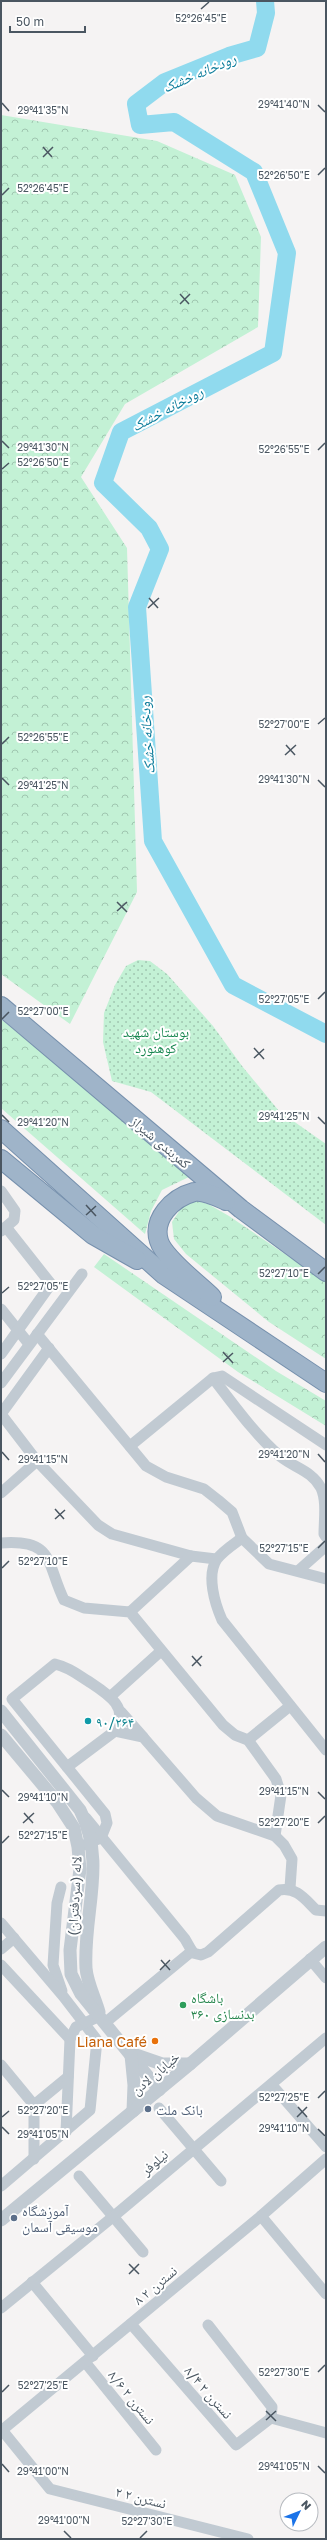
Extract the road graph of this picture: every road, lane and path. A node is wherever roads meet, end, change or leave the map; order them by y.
1 (1, 1006) edge
2 (1, 1129) edge
3 (1, 1159) edge
4 (1, 1191) edge
5 (241, 1209) junction
6 (4, 1229) edge
7 (326, 1272) edge
8 (82, 1274) dead end
9 (164, 1275) junction
10 (1, 1309) edge
11 (18, 1330) junction
12 (37, 1334) junction
13 (255, 1336) junction
14 (29, 1344) junction
15 (49, 1348) junction
16 (1, 1354) edge
17 (213, 1378) junction
18 (1, 1383) edge
19 (326, 1383) edge
20 (1, 1414) edge
21 (326, 1445) edge
22 (130, 1446) junction
23 (37, 1461) junction
24 (323, 1482) edge
25 (1, 1493) edge
26 (325, 1497) edge
27 (326, 1537) edge
28 (242, 1538) junction
29 (1, 1543) edge
30 (326, 1546) edge
31 (191, 1556) junction
32 (216, 1559) junction
33 (299, 1570) junction
34 (326, 1579) edge
35 (130, 1612) junction
36 (162, 1651) junction
37 (111, 1696) junction
38 (290, 1706) junction
39 (1, 1711) edge
40 (120, 1712) junction
41 (115, 1731) junction
42 (1, 1735) edge
43 (143, 1737) junction
44 (248, 1740) junction
45 (326, 1750) edge
46 (67, 1767) junction
47 (275, 1836) junction
48 (96, 1840) junction
49 (78, 1847) junction
50 (61, 1888) dead end
51 (290, 1888) junction
52 (57, 1903) junction
53 (75, 1905) junction
54 (326, 1910) edge
55 (1, 1923) edge
56 (14, 1938) junction
57 (326, 1946) edge
58 (1, 1949) edge
59 (192, 1952) junction
60 (310, 1959) junction
61 (1, 1965) edge
62 (326, 1978) edge
63 (63, 1996) junction
64 (104, 2021) junction
65 (82, 2022) junction
66 (326, 2038) edge
67 (70, 2039) junction
68 (130, 2053) junction
69 (190, 2064) junction
70 (1, 2066) edge
71 (68, 2077) junction
72 (272, 2084) junction
73 (159, 2090) junction
74 (34, 2105) junction
75 (159, 2108) dead end
76 (133, 2111) junction
77 (66, 2132) junction
78 (194, 2147) junction
79 (326, 2147) edge
80 (34, 2159) junction
81 (326, 2159) edge
82 (79, 2176) dead end
83 (221, 2181) dead end
84 (1, 2186) edge
85 (114, 2216) junction
86 (261, 2216) junction
87 (1, 2220) edge
88 (143, 2252) dead end
89 (32, 2282) junction
90 (326, 2294) edge
91 (1, 2308) edge
92 (131, 2324) junction
93 (208, 2325) dead end
94 (89, 2359) junction
95 (271, 2418) junction
96 (2, 2430) edge
97 (326, 2433) edge
98 (156, 2450) dead end
99 (248, 2539) edge

1 - 5 highway, کمربندی شیراز
2 - 9 highway
3 - 9 highway
4 - 6 street
5 - 7 highway, کمربندی شیراز
5 - 13 highway
6 - 11 street
8 - 12 street
9 - 13 highway
10 - 11 street
11 - 14 street
11 - 16 street
12 - 14 street
12 - 15 street
13 - 19 highway
14 - 18 street
15 - 20 street
15 - 22 street
17 - 21 street
17 - 22 street
17 - 24 street
20 - 23 street
22 - 28 street
23 - 25 street
23 - 31 street
24 - 26 street
26 - 27 street
28 - 32 street
28 - 33 street
29 - 35 street
30 - 33 street
31 - 32 street
31 - 35 street
32 - 38 street
33 - 34 street
35 - 36 street
36 - 37 street
36 - 44 street
37 - 40 street
37 - 46 street
38 - 44 street
38 - 45 street
39 - 48 street, لاله (سردفتران)
40 - 41 street
40 - 43 street
41 - 43 street
41 - 46 street
42 - 49 street, لاله (سردفتران)
43 - 47 street
44 - 47 street
46 - 48 street
47 - 51 street
48 - 49 street
48 - 59 street
48 - 64 street, لاله (سردفتران)
49 - 53 street, لاله (سردفتران)
50 - 52 street
51 - 54 street
51 - 59 street
52 - 53 street
52 - 63 street
53 - 64 street, لاله (سردفتران)
55 - 56 street
56 - 58 street
56 - 63 street
57 - 60 street, خیابان لادن
59 - 64 street
60 - 62 street
60 - 69 street, خیابان لادن
61 - 67 street
63 - 65 street
64 - 65 street
64 - 68 street, لاله (سردفتران)
65 - 67 street
65 - 77 street
66 - 72 street, نیلوفر
67 - 71 street
68 - 69 street
68 - 73 street, لاله (سردفتران)
68 - 76 street
69 - 73 street, خیابان لادن
70 - 74 street
71 - 74 street
71 - 77 street
72 - 78 street, نیلوفر
72 - 79 street
73 - 76 street, خیابان لادن
74 - 80 street
75 - 78 street
76 - 87 street, خیابان لادن
77 - 80 street
78 - 83 street
78 - 85 street, نیلوفر
80 - 84 street
81 - 86 street, ۸ نسترن ۲
82 - 85 street
85 - 88 street
85 - 89 street, نیلوفر
86 - 90 street
86 - 92 street, ۸ نسترن ۲
89 - 91 street, نیلوفر
89 - 94 street, ۸/۶ نسترن ۲
92 - 94 street, ۸ نسترن ۲
92 - 95 street, ۸/۴ نسترن ۲
93 - 95 street
94 - 96 street, ۸ نسترن ۲
94 - 98 street, ۸/۶ نسترن ۲
95 - 97 street
96 - 99 street, ۲ نسترن ۲

